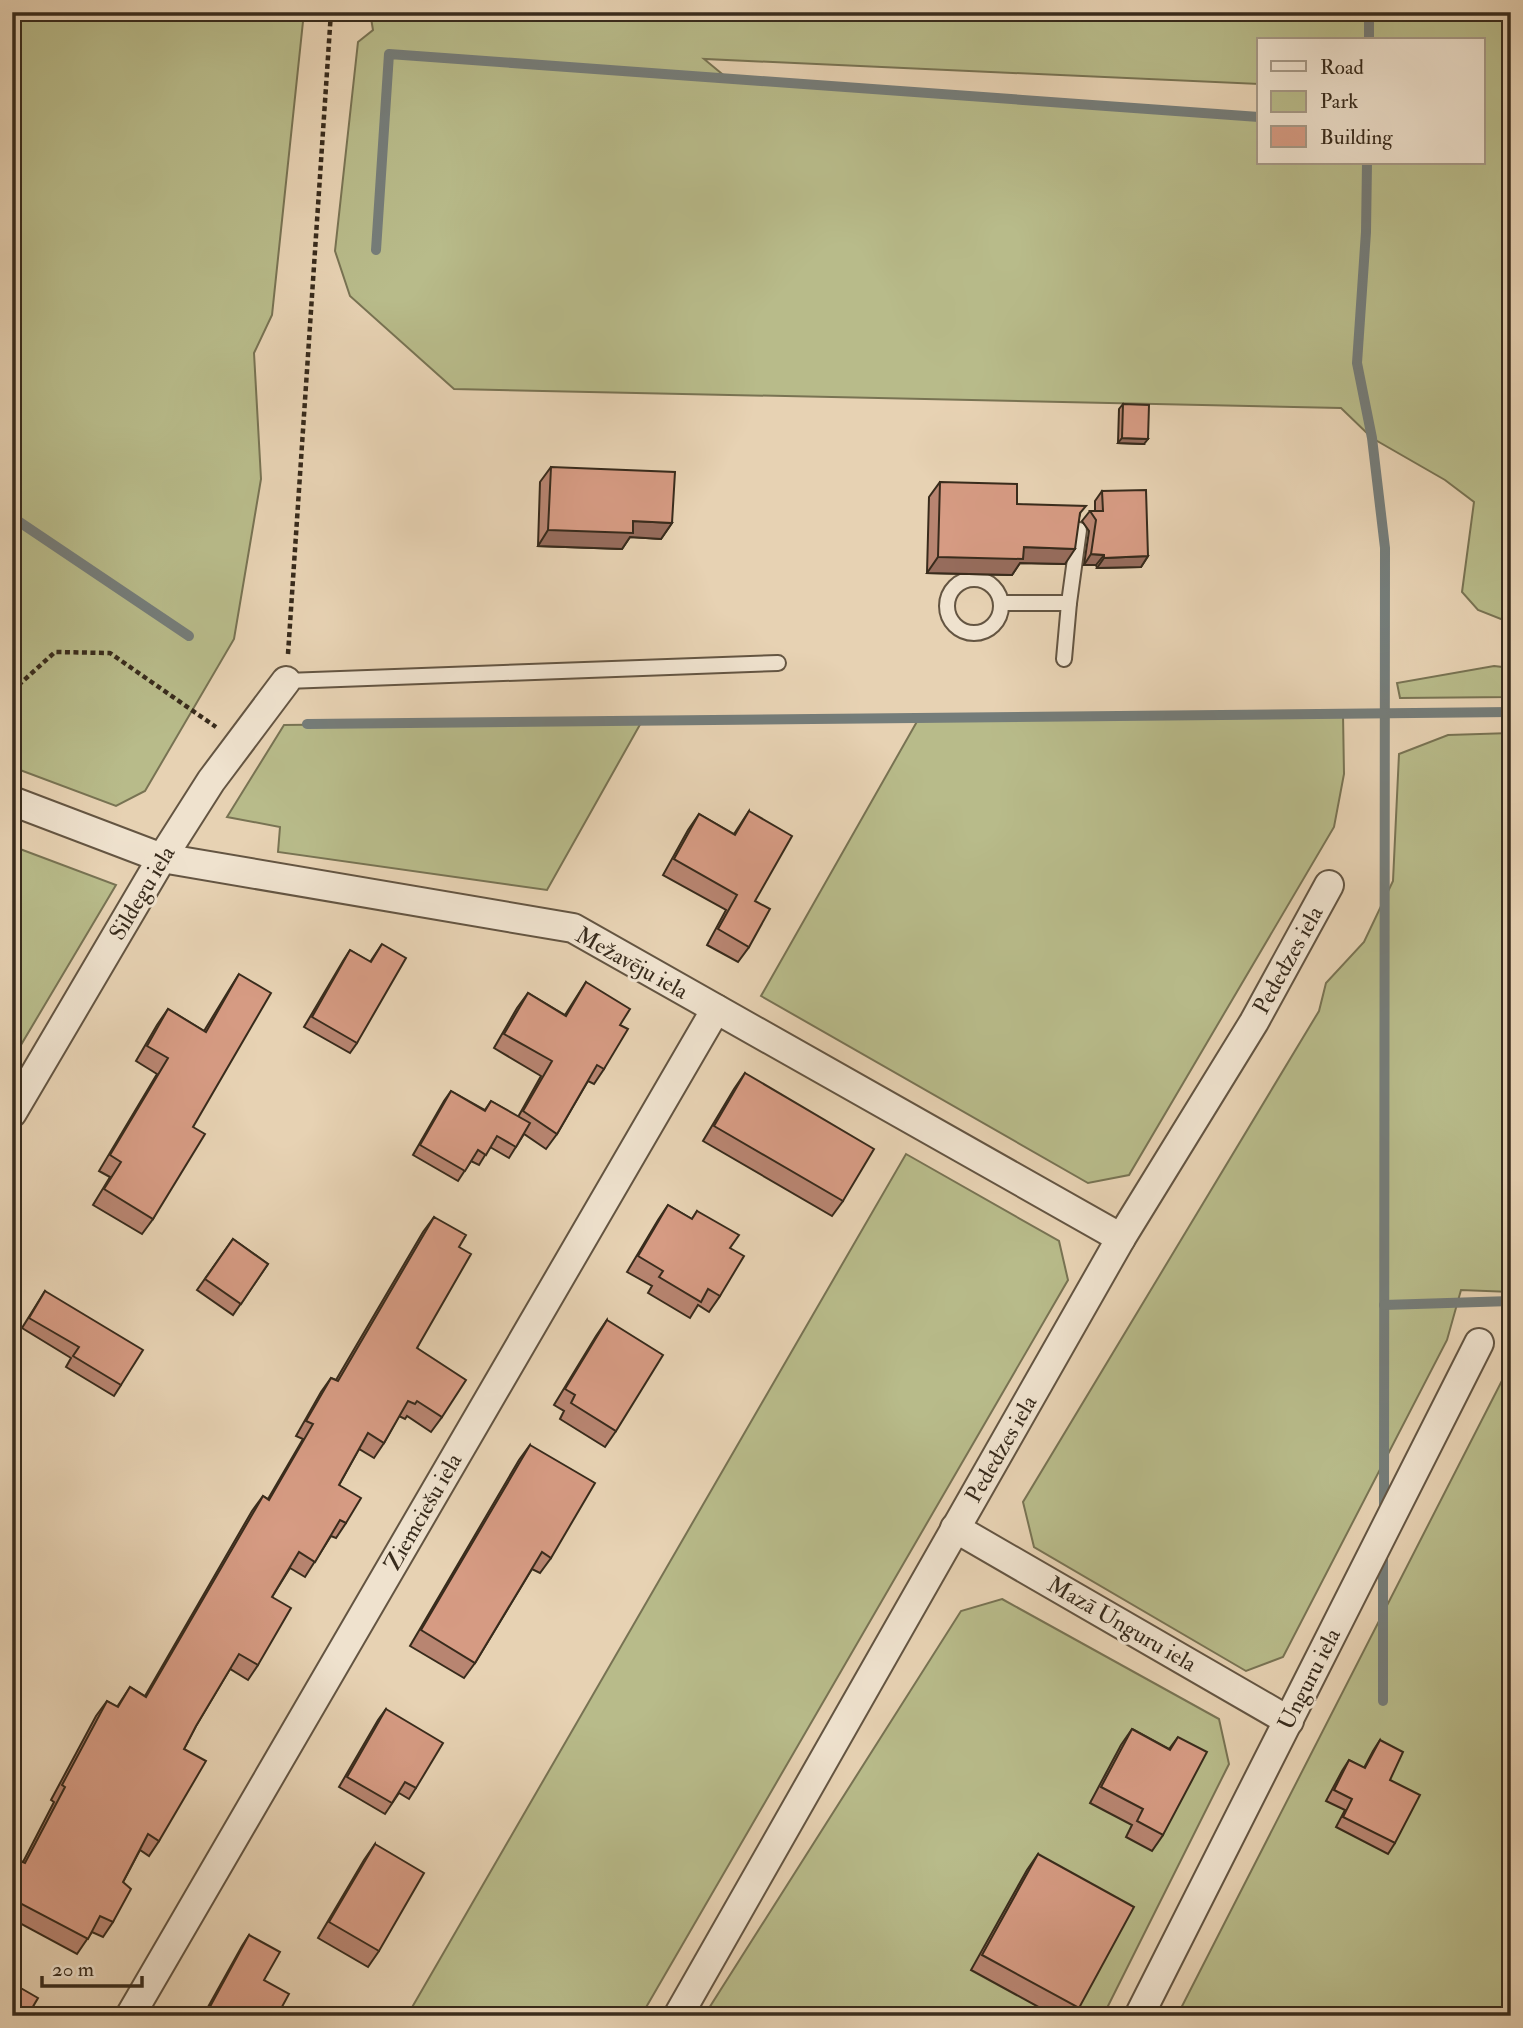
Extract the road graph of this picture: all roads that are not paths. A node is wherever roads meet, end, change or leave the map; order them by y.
1 (1079, 530) edge
2 (1002, 603) dead end
3 (1069, 603) junction
4 (1064, 659) dead end
5 (778, 663) dead end
6 (286, 681) joint
7 (12, 801) edge
8 (162, 858) junction
9 (1329, 885) dead end
10 (716, 1009) junction
11 (12, 1113) edge
12 (1121, 1238) junction
13 (1479, 1343) dead end
14 (956, 1528) junction
15 (1289, 1721) junction
16 (130, 2016) edge
17 (678, 2016) edge
18 (1139, 2016) edge

1 - 3 lane
2 - 3 lane
3 - 4 lane
5 - 6 lane
6 - 8 street, Sildegu iela
7 - 8 street, Mežavēju iela
8 - 10 street, Mežavēju iela
8 - 11 street, Sildegu iela
9 - 12 street, Pededzes iela
10 - 12 street, Mežavēju iela
10 - 16 street, Ziemciešu iela
12 - 14 street, Pededzes iela
13 - 15 street, Unguru iela
14 - 15 street, Mazā Unguru iela
14 - 17 street, Pededzes iela
15 - 18 street, Unguru iela

